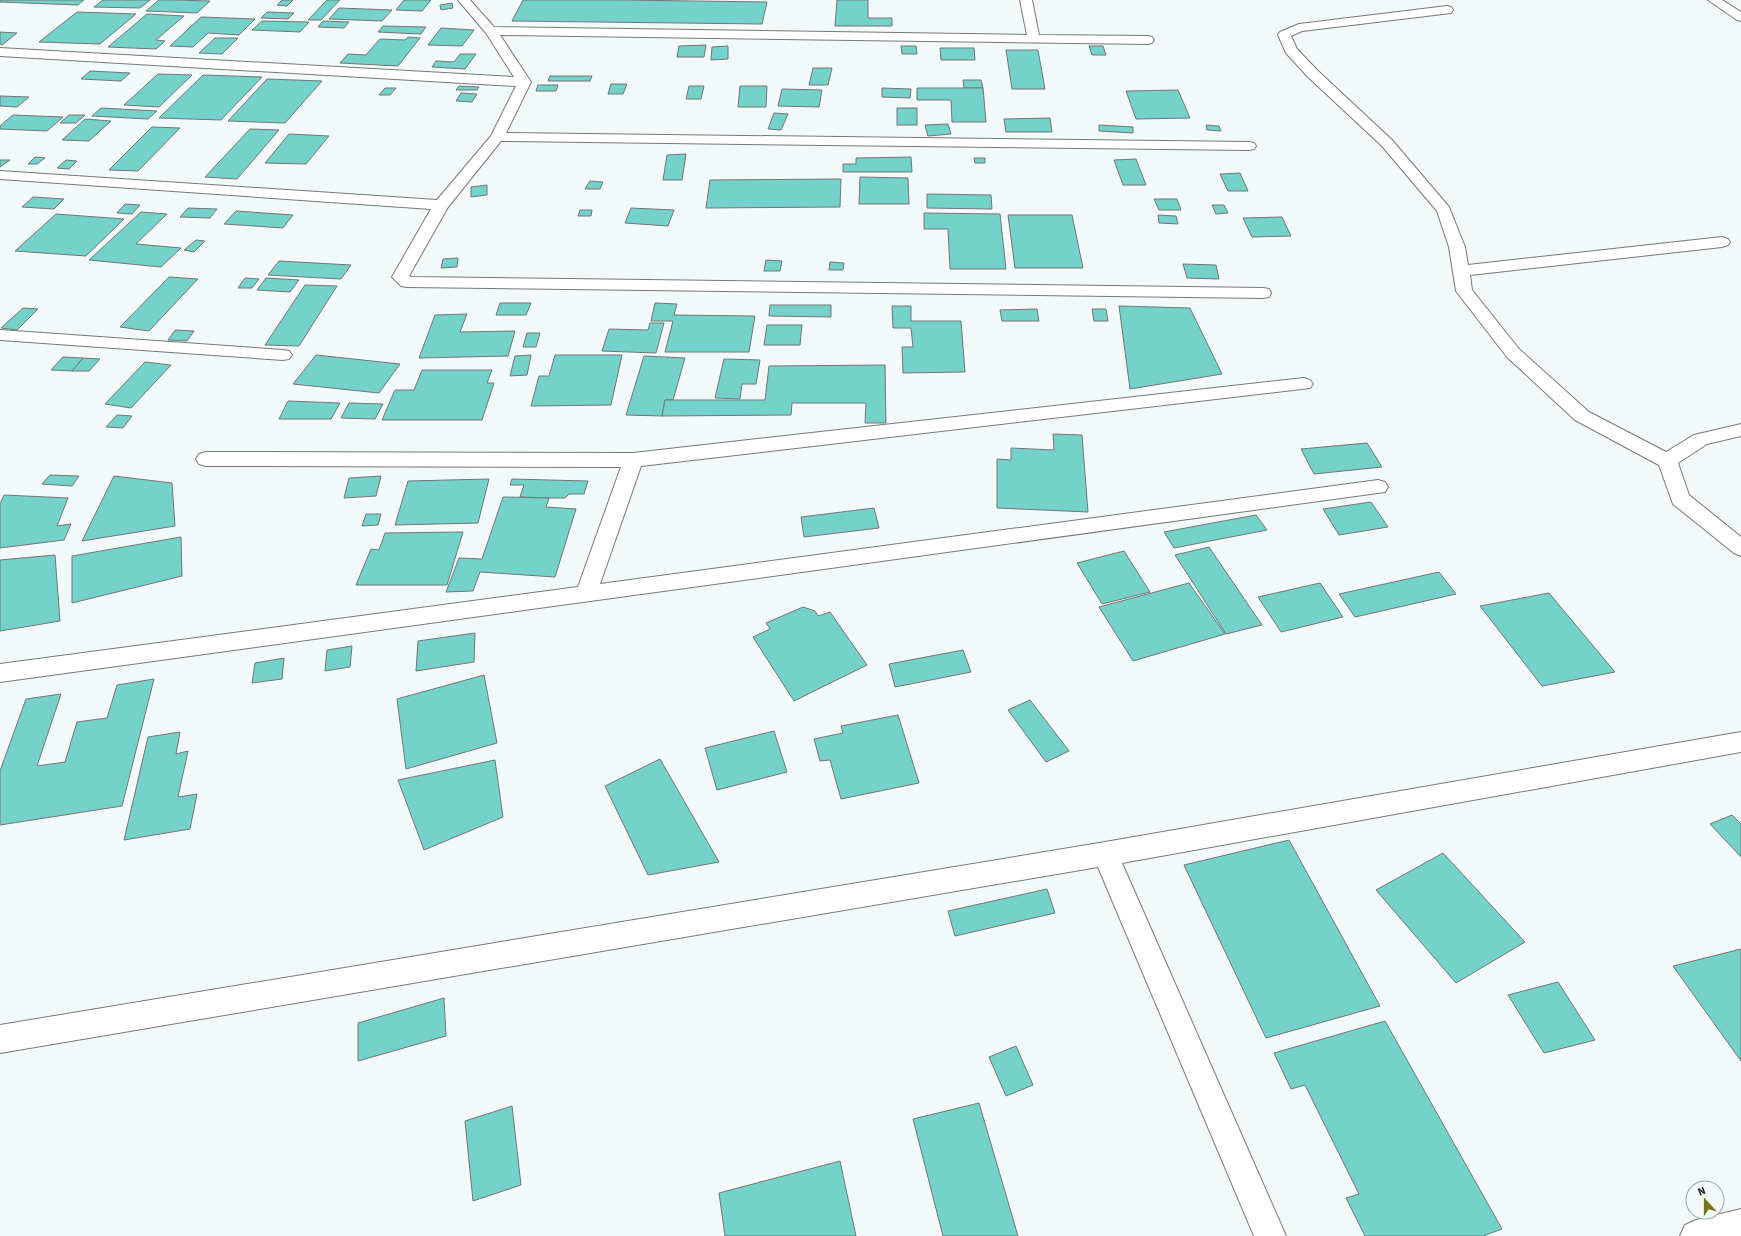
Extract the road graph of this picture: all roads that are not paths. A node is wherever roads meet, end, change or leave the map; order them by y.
1 (464, 0) edge
2 (1026, 0) edge
3 (1714, 0) edge
4 (1447, 10) dead end
5 (1741, 17) edge
6 (491, 31) junction
7 (1034, 39) junction
8 (1148, 40) dead end
9 (0, 52) edge
10 (524, 82) junction
11 (497, 137) junction
12 (1249, 146) dead end
13 (0, 175) edge
14 (441, 205) junction
15 (1722, 242) dead end
16 (1461, 271) junction
17 (1263, 293) dead end
18 (0, 335) edge
19 (283, 355) dead end
20 (1304, 384) dead end
21 (1741, 430) edge
22 (206, 459) dead end
23 (633, 460) junction
24 (1667, 461) junction
25 (1378, 487) dead end
26 (1741, 548) edge
27 (586, 594) junction
28 (0, 674) edge
29 (1741, 742) edge
30 (1105, 854) junction
31 (0, 1039) edge
32 (1741, 1225) edge
33 (1270, 1236) edge
34 (1696, 1236) edge

1 - 6 street
2 - 7 street
3 - 5 street
4 - 16 street
6 - 7 street
6 - 10 street
7 - 8 street
9 - 10 street
10 - 11 street
11 - 12 street
11 - 14 street
13 - 14 street
14 - 17 street
15 - 16 street
16 - 24 street
18 - 19 street
20 - 23 street
21 - 24 street
22 - 23 street
23 - 27 street
24 - 26 street
25 - 27 street
27 - 28 street
29 - 30 street
30 - 31 street
30 - 33 street
32 - 34 street

